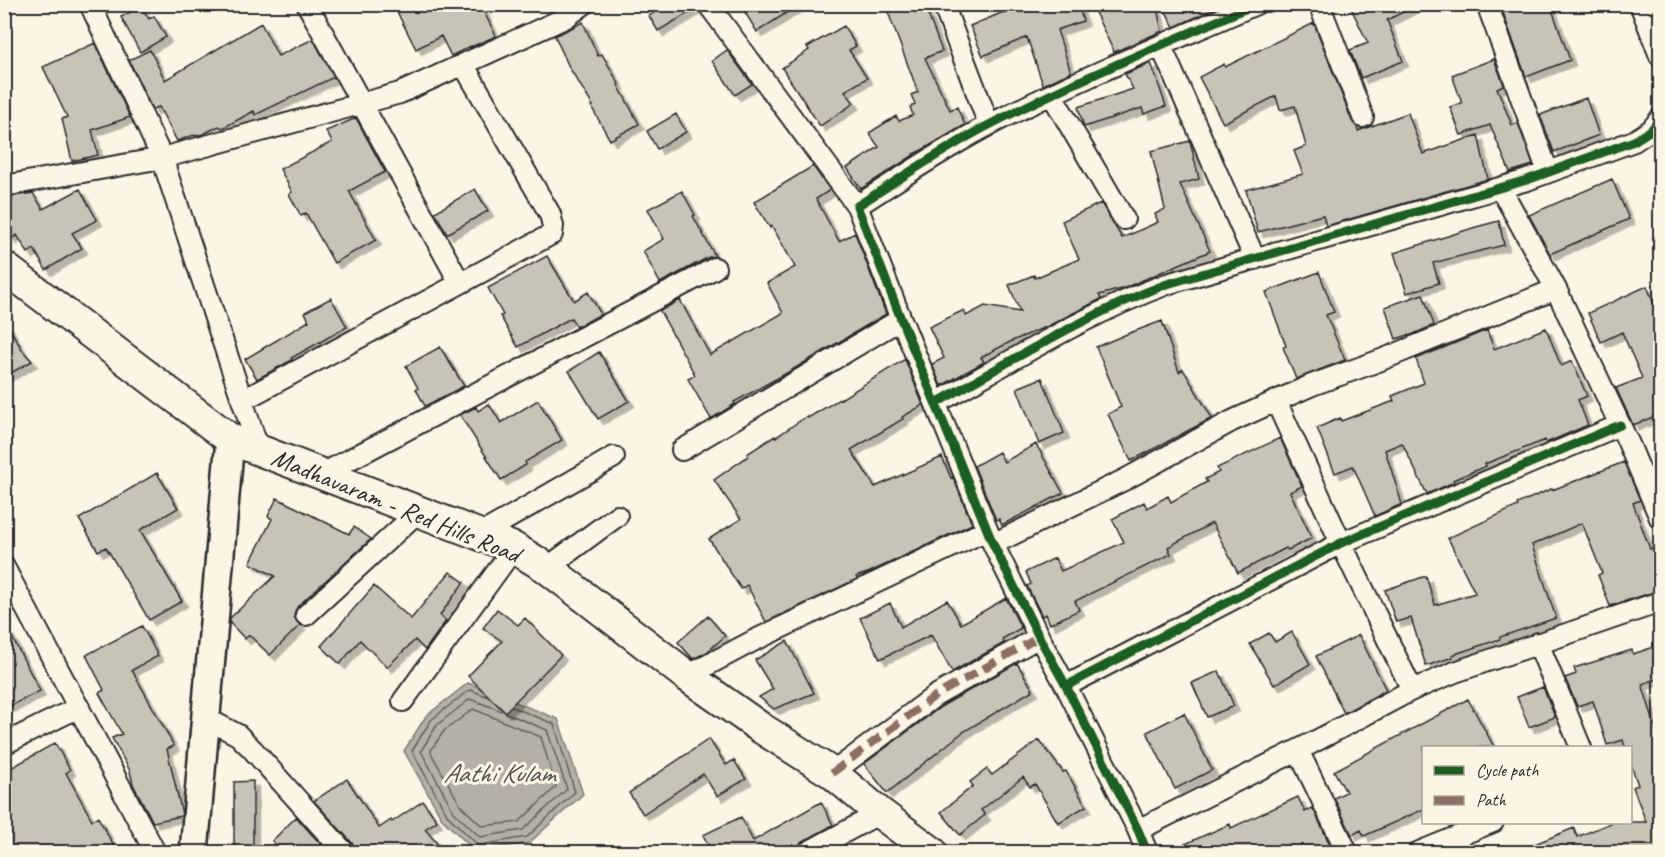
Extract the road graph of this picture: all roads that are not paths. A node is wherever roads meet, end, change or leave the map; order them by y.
1 (90, 4) edge
2 (307, 4) edge
3 (584, 4) edge
4 (708, 4) edge
5 (943, 4) edge
6 (1256, 4) edge
7 (1319, 4) edge
8 (1487, 4) edge
9 (1640, 4) edge
10 (1161, 46) junction
11 (1660, 56) edge
12 (463, 64) junction
13 (1052, 94) junction
14 (362, 103) junction
15 (1363, 117) dead end
16 (1660, 119) edge
17 (989, 125) junction
18 (162, 158) junction
19 (1548, 172) junction
20 (4, 186) edge
21 (1501, 189) junction
22 (857, 206) junction
23 (1124, 219) dead end
24 (1254, 259) junction
25 (4, 267) edge
26 (715, 268) dead end
27 (460, 283) junction
28 (1556, 289) junction
29 (901, 319) junction
30 (243, 400) junction
31 (1276, 401) junction
32 (936, 404) junction
33 (1620, 425) junction
34 (230, 439) junction
35 (260, 450) junction
36 (682, 450) dead end
37 (614, 457) dead end
38 (322, 474) junction
39 (419, 511) junction
40 (617, 516) dead end
41 (1660, 518) edge
42 (479, 535) junction
43 (990, 537) junction
44 (1341, 543) junction
45 (514, 548) junction
46 (4, 567) edge
47 (547, 568) junction
48 (1660, 602) edge
49 (306, 615) dead end
50 (1039, 637) junction
51 (1538, 643) junction
52 (687, 676) junction
53 (1066, 686) junction
54 (1412, 690) junction
55 (403, 701) dead end
56 (79, 707) junction
57 (207, 719) junction
58 (4, 744) edge
59 (1581, 746) edge
60 (1298, 750) junction
61 (832, 773) junction
62 (880, 813) junction
63 (1488, 824) edge
64 (1138, 830) junction
65 (155, 852) edge
66 (194, 852) edge
67 (344, 852) edge
68 (808, 852) edge
69 (932, 852) edge
70 (1147, 852) edge
71 (1347, 852) edge
72 (1419, 852) edge

1 - 18 street
2 - 14 street
3 - 12 street
4 - 22 street
5 - 17 street
6 - 10 street
7 - 15 street
8 - 19 street
9 - 11 street
10 - 13 street
10 - 24 street
12 - 14 street
12 - 27 street
13 - 17 street
13 - 23 street
14 - 18 street
14 - 27 street
16 - 19 street
17 - 22 street
18 - 20 street
18 - 30 street
19 - 21 street
21 - 24 street
21 - 28 street
22 - 29 street
24 - 32 street
25 - 34 main road, Madhavaram - Red Hills Road
26 - 38 street
27 - 30 street
28 - 31 street
28 - 33 street
29 - 32 street
29 - 36 street
30 - 35 street
31 - 43 street
31 - 44 street
32 - 43 street
33 - 41 street
33 - 44 street
34 - 35 main road, Madhavaram - Red Hills Road
34 - 57 street
35 - 38 main road, Madhavaram - Red Hills Road
37 - 42 street
38 - 39 main road, Madhavaram - Red Hills Road
39 - 42 main road, Madhavaram - Red Hills Road
39 - 49 street
40 - 47 street
42 - 45 main road, Madhavaram - Red Hills Road
43 - 50 street
43 - 52 street
44 - 53 street
44 - 54 street
45 - 47 main road, Madhavaram - Red Hills Road
45 - 55 street
46 - 56 street
47 - 52 main road, Madhavaram - Red Hills Road
48 - 51 street
50 - 53 street
50 - 61 street
51 - 54 street
51 - 59 street
52 - 61 main road, Madhavaram - Red Hills Road
53 - 64 street
54 - 60 street
56 - 58 street
56 - 65 street
57 - 66 street
57 - 67 street
60 - 64 street
60 - 71 street
61 - 62 main road, Madhavaram - Red Hills Road
62 - 68 street
62 - 69 main road, Madhavaram - Red Hills Road
63 - 72 street
64 - 70 street

